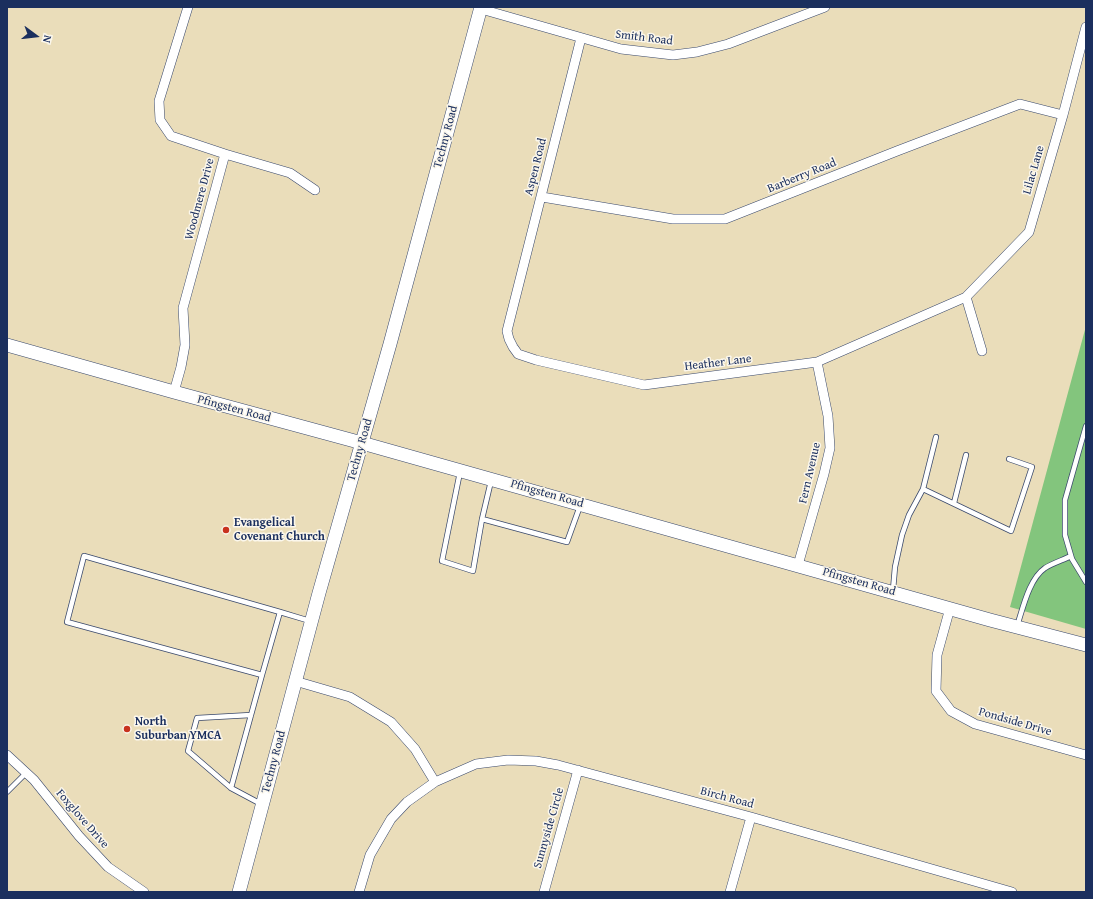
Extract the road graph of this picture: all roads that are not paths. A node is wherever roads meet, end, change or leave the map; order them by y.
1 (188, 7) edge
2 (825, 7) edge
3 (481, 8) edge
4 (1086, 27) edge
5 (581, 38) junction
6 (1063, 115) junction
7 (225, 154) junction
8 (315, 190) dead end
9 (542, 196) junction
10 (966, 297) junction
11 (514, 302) joint
12 (7, 345) edge
13 (982, 351) dead end
14 (817, 362) junction
15 (174, 392) junction
16 (1086, 426) edge
17 (936, 437) dead end
18 (362, 443) junction
19 (966, 455) dead end
20 (1009, 459) dead end
21 (460, 470) junction
22 (491, 479) junction
23 (923, 489) junction
24 (581, 504) junction
25 (954, 504) junction
26 (482, 519) junction
27 (1071, 556) junction
28 (798, 565) junction
29 (1086, 582) edge
30 (893, 592) junction
31 (950, 608) junction
32 (280, 612) junction
33 (312, 621) junction
34 (1017, 627) junction
35 (1086, 645) edge
36 (262, 675) junction
37 (296, 681) junction
38 (251, 715) junction
39 (7, 755) edge
40 (1086, 755) edge
41 (578, 770) junction
42 (26, 773) junction
43 (435, 782) junction
44 (231, 788) junction
45 (7, 792) edge
46 (262, 804) junction
47 (752, 817) junction
48 (144, 892) edge
49 (238, 892) edge
50 (359, 892) edge
51 (544, 892) edge
52 (730, 892) edge
53 (1012, 892) edge

1 - 7 street, Woodmere Drive
2 - 5 street, Smith Road
3 - 5 street, Smith Road
3 - 18 main road, Techny Road
4 - 6 street, Lilac Lane
5 - 9 street, Aspen Road
6 - 9 street, Barberry Road
6 - 10 street, Lilac Lane
7 - 8 street
7 - 15 street, Woodmere Drive
9 - 11 street, Aspen Road
10 - 13 street
10 - 14 street, Heather Lane
11 - 14 street, Heather Lane
12 - 15 main road, Pfingsten Road
14 - 28 street, Fern Avenue
15 - 18 main road, Pfingsten Road
16 - 27 lane
17 - 23 lane
18 - 21 main road, Pfingsten Road
18 - 33 main road, Techny Road
19 - 25 lane
20 - 25 lane
21 - 22 main road, Pfingsten Road
21 - 26 lane
22 - 24 main road, Pfingsten Road
22 - 26 lane
23 - 25 lane
23 - 30 lane
24 - 26 lane
24 - 28 main road, Pfingsten Road
27 - 29 lane
27 - 34 lane
28 - 30 main road, Pfingsten Road
30 - 31 main road, Pfingsten Road
31 - 34 main road, Pfingsten Road
31 - 40 street, Pondside Drive
32 - 33 lane
32 - 36 lane
32 - 36 lane
33 - 37 main road, Techny Road
34 - 35 main road, Pfingsten Road
36 - 38 lane
37 - 43 street
37 - 46 main road, Techny Road
38 - 44 lane
38 - 44 lane
39 - 42 street, Foxglove Drive
41 - 43 street, Birch Road
41 - 47 street, Birch Road
41 - 51 street, Sunnyside Circle
42 - 45 lane
42 - 48 street, Foxglove Drive
43 - 50 street, Birch Road
44 - 46 lane
46 - 49 main road, Techny Road
47 - 52 street
47 - 53 street, Birch Road

